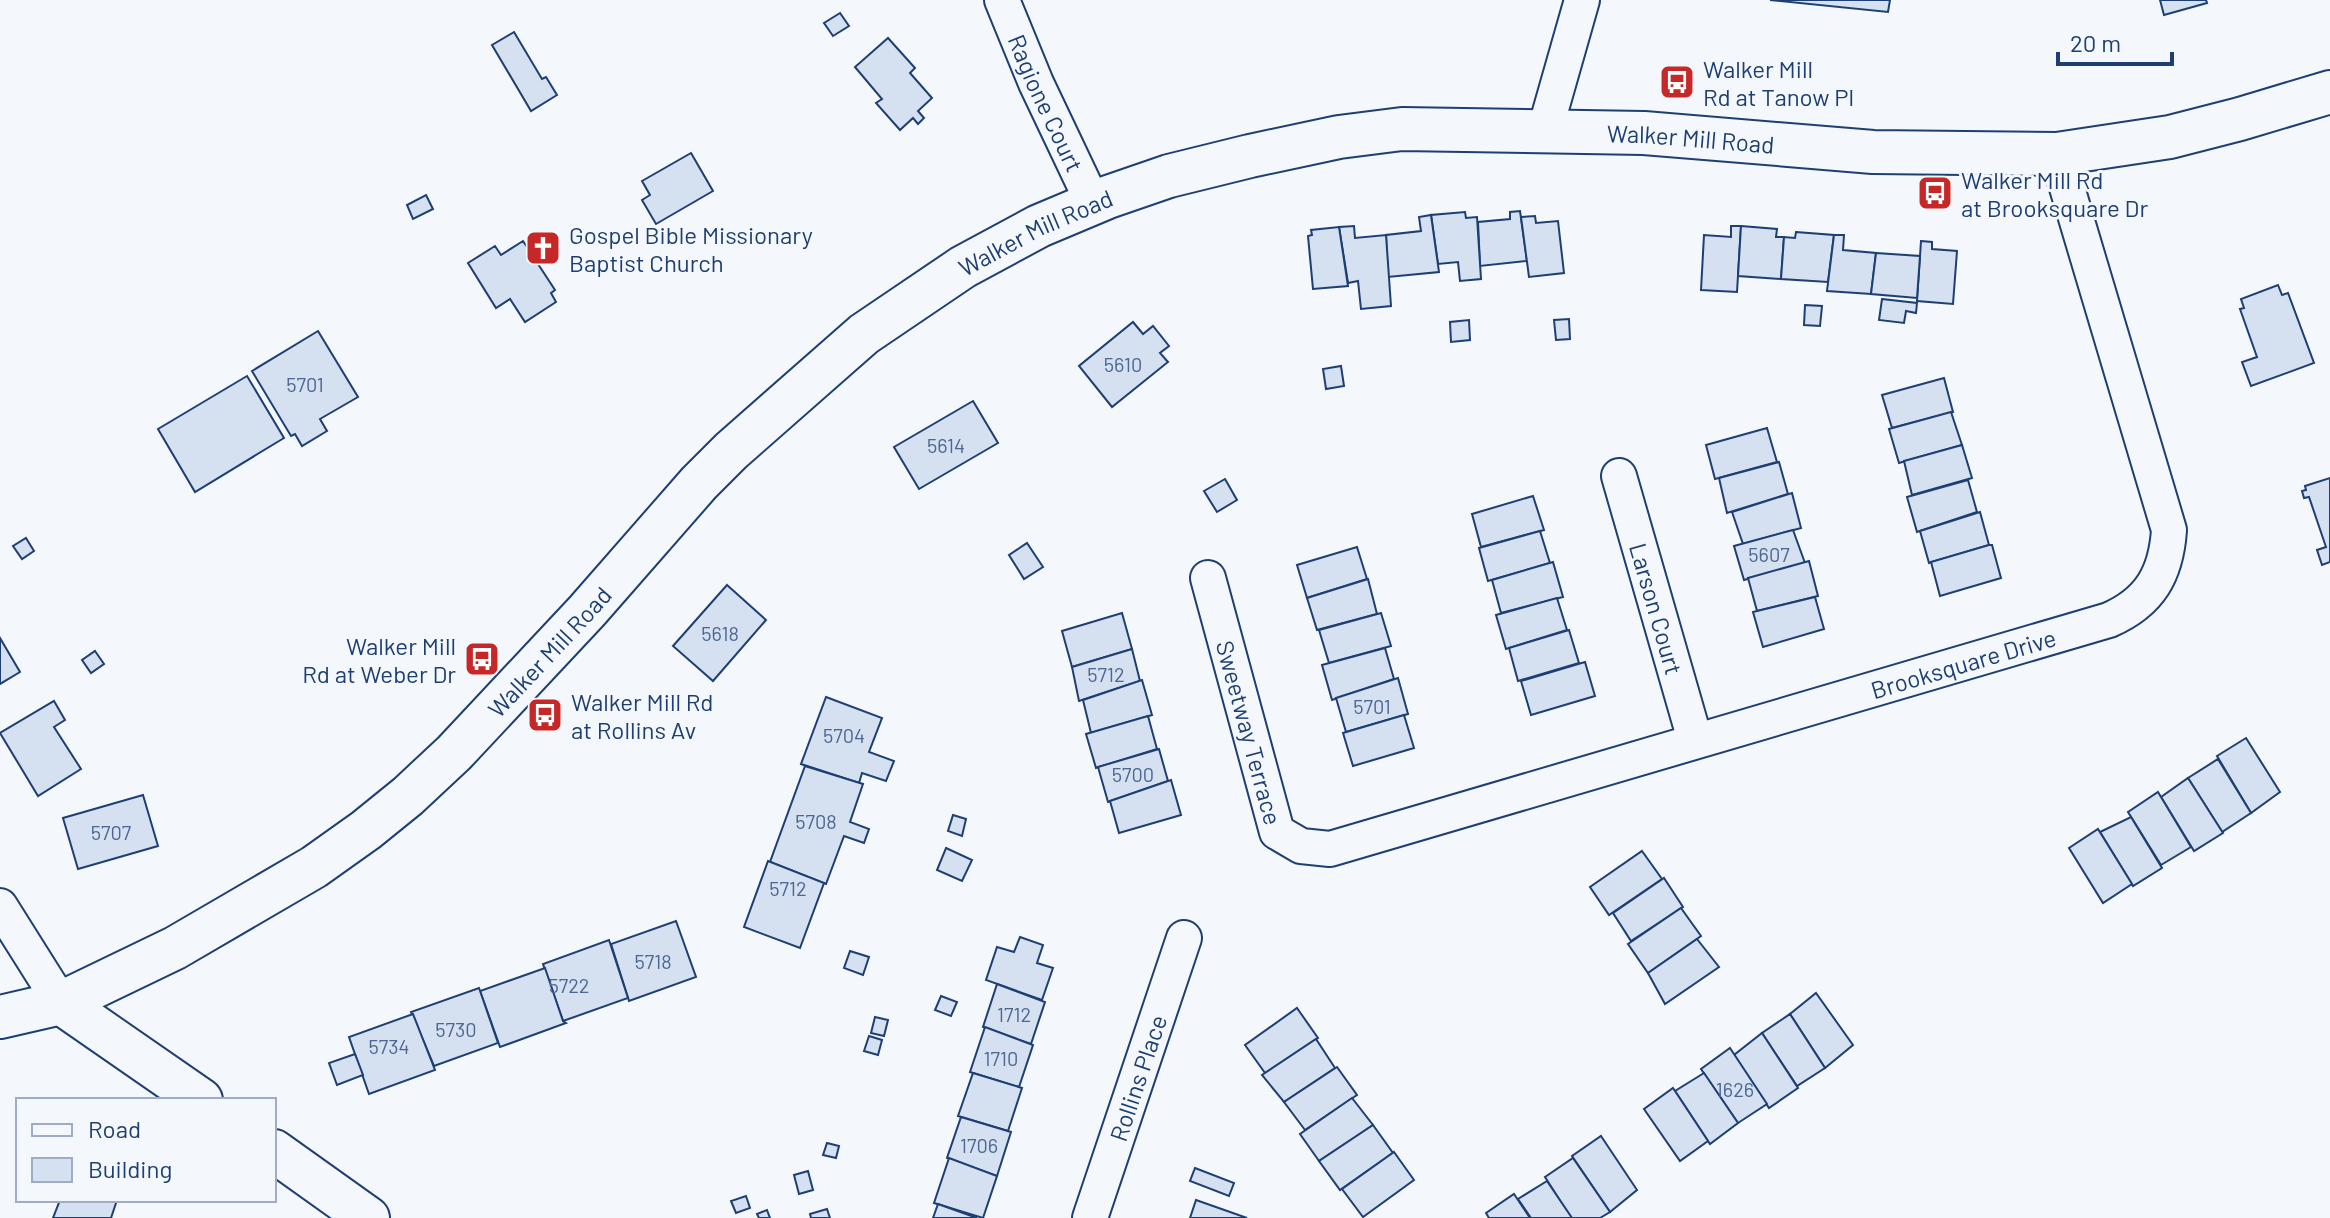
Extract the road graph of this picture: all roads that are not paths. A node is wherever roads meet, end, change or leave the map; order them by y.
1 (1002, 0) edge
2 (1582, 0) edge
3 (2330, 92) edge
4 (1545, 130) junction
5 (2057, 154) junction
6 (1093, 203) junction
7 (1619, 476) dead end
8 (1208, 578) dead end
9 (1695, 740) junction
10 (1330, 849) joint
11 (0, 906) edge
12 (1184, 938) dead end
13 (61, 1003) junction
14 (0, 1017) edge
15 (198, 1098) edge
16 (276, 1152) edge
17 (368, 1218) edge
18 (1090, 1218) edge

1 - 6 street, Ragione Court
2 - 4 street
3 - 5 street, Walker Mill Road
4 - 5 street, Walker Mill Road
4 - 6 street, Walker Mill Road
5 - 9 street, Brooksquare Drive
6 - 13 street, Walker Mill Road
7 - 9 street, Larson Court
8 - 10 street, Sweetway Terrace
9 - 10 street, Brooksquare Drive
11 - 13 street
12 - 18 street, Rollins Place
13 - 14 street, Walker Mill Road
13 - 15 street
16 - 17 street

